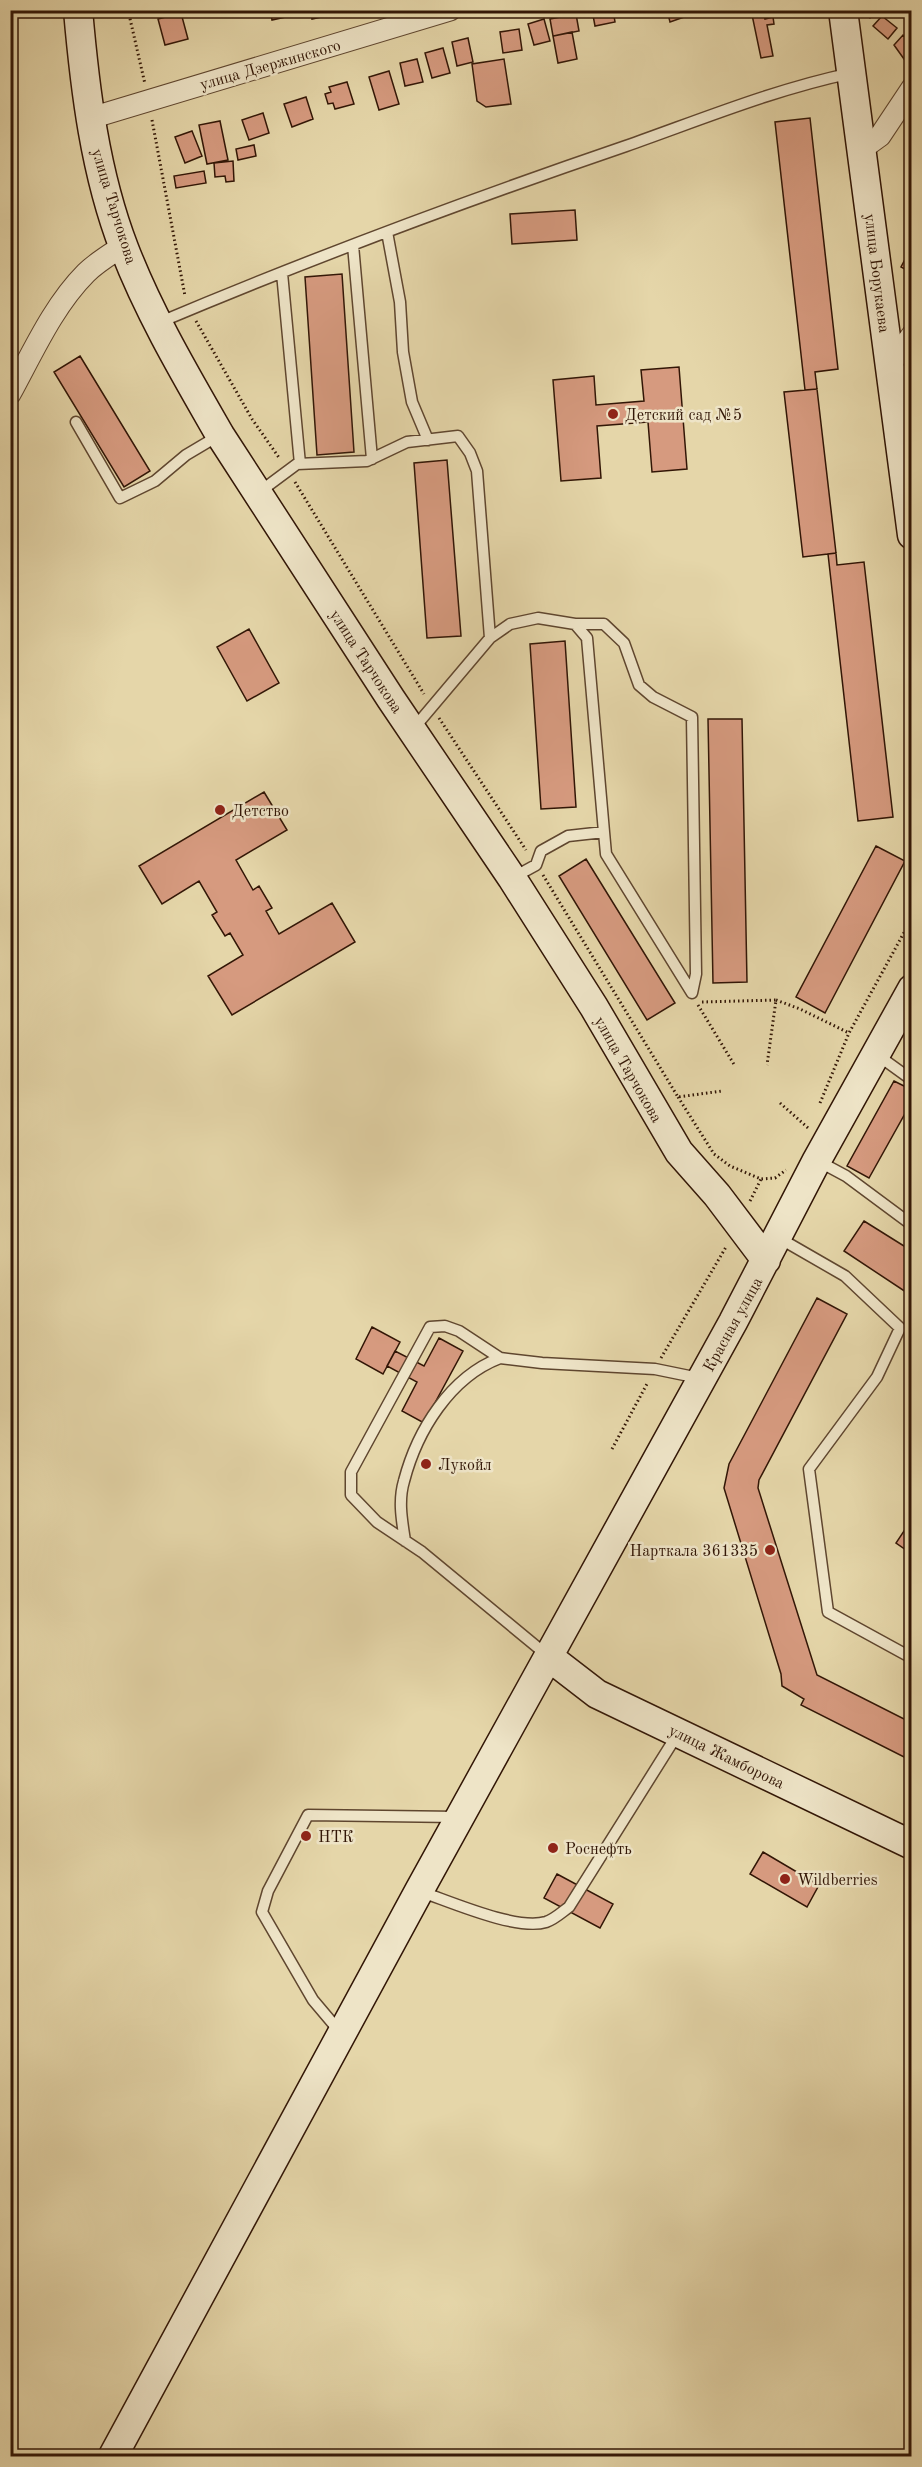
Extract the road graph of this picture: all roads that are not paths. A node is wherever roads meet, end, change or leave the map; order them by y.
1 (78, 10) edge
2 (450, 10) edge
3 (843, 10) edge
4 (852, 73) junction
5 (912, 88) edge
6 (91, 118) junction
7 (862, 149) junction
8 (387, 232) junction
9 (353, 245) junction
10 (123, 246) junction
11 (282, 273) junction
12 (158, 323) junction
13 (912, 335) edge
14 (889, 366) junction
15 (10, 394) edge
16 (76, 422) dead end
17 (220, 435) junction
18 (428, 440) junction
19 (372, 459) junction
20 (300, 464) junction
21 (258, 493) junction
22 (912, 535) edge
23 (575, 624) junction
24 (490, 638) junction
25 (412, 730) junction
26 (604, 832) junction
27 (512, 878) junction
28 (912, 989) edge
29 (875, 1054) junction
30 (912, 1080) edge
31 (804, 1162) junction
32 (912, 1225) edge
33 (772, 1249) junction
34 (500, 1358) junction
35 (702, 1379) junction
36 (405, 1541) junction
37 (549, 1657) junction
38 (912, 1658) edge
39 (678, 1733) junction
40 (460, 1817) junction
41 (912, 1845) edge
42 (419, 1891) junction
43 (342, 2034) junction
44 (112, 2457) edge

1 - 6 main road, улица Тарчокова
2 - 6 street, улица Дзержинского
3 - 4 main road, улица Борукаева
4 - 7 main road, улица Борукаева
4 - 8 lane
5 - 7 street
6 - 10 main road, улица Тарчокова
7 - 14 main road, улица Борукаева
8 - 9 lane
8 - 18 lane
9 - 11 lane
9 - 19 lane
10 - 12 main road, улица Тарчокова
10 - 15 street
11 - 12 lane
11 - 20 lane
12 - 17 main road, улица Тарчокова
13 - 14 street
14 - 22 main road, улица Борукаева
16 - 17 lane
17 - 21 main road, улица Тарчокова
18 - 19 lane
18 - 24 lane
19 - 20 lane
20 - 21 lane
21 - 25 main road, улица Тарчокова
23 - 24 lane
23 - 26 lane
23 - 26 lane
24 - 25 lane
25 - 27 main road, улица Тарчокова
26 - 27 lane
27 - 33 main road, улица Тарчокова
28 - 29 main road, Красная улица
29 - 30 lane
29 - 31 main road, Красная улица
31 - 32 lane
31 - 33 main road, Красная улица
33 - 35 main road, Красная улица
33 - 38 lane
34 - 35 lane
34 - 36 lane
34 - 36 lane
35 - 37 main road, Красная улица
36 - 37 lane
37 - 39 main road, улица Жамборова
37 - 40 main road, Красная улица
39 - 41 main road, улица Жамборова
39 - 42 lane
40 - 42 main road, Красная улица
40 - 43 lane
42 - 43 main road, Красная улица
43 - 44 main road, Красная улица

